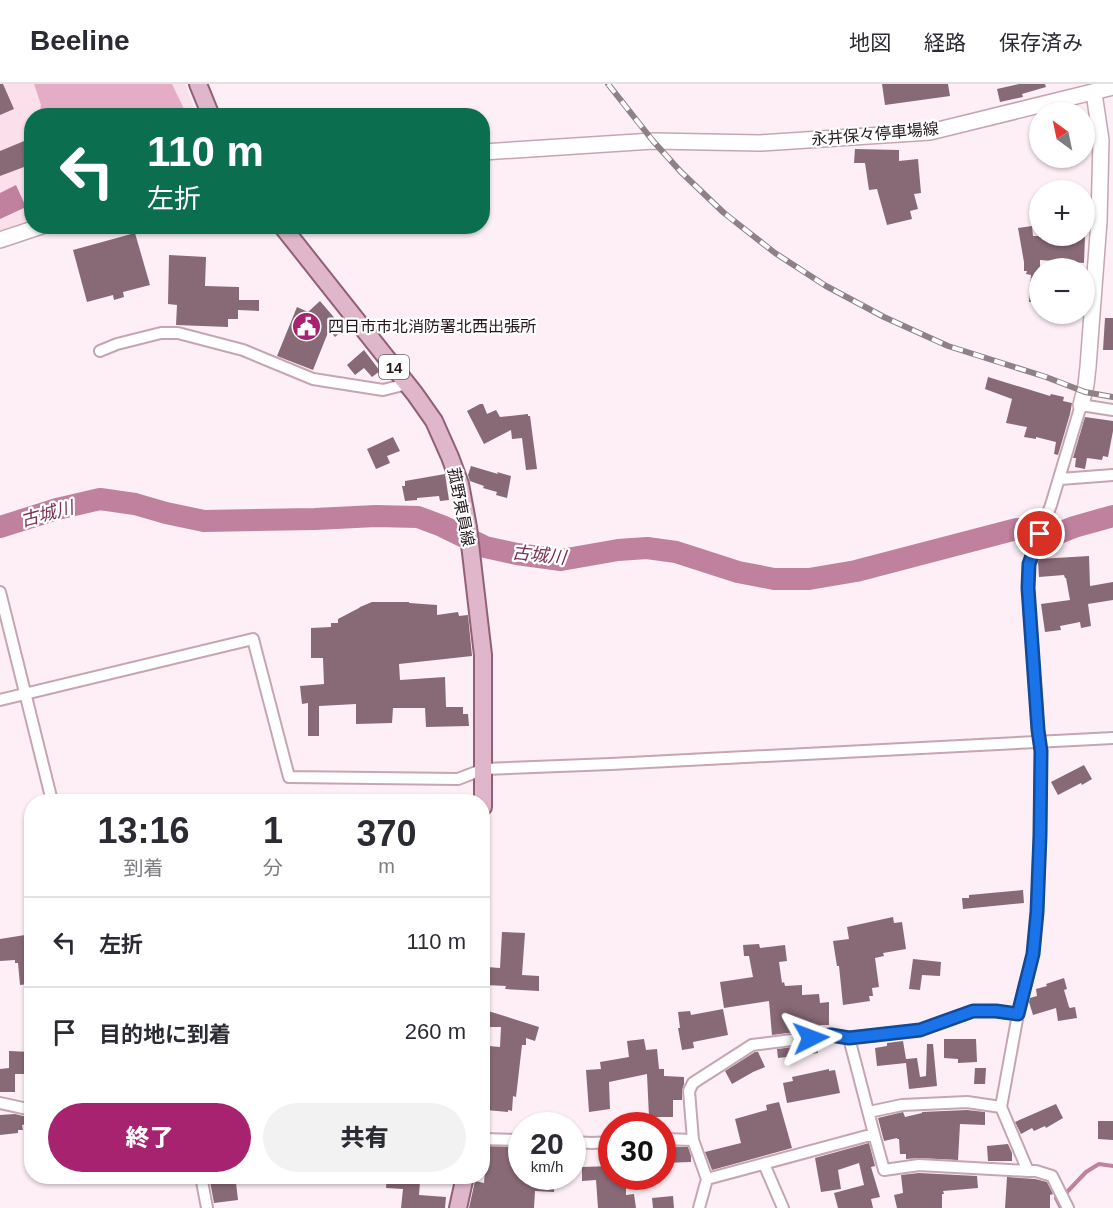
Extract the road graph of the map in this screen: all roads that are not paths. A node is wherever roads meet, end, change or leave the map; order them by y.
1 (198, 84) edge
2 (1113, 87) edge
3 (1094, 93) junction
4 (208, 108) edge
5 (490, 152) edge
6 (24, 232) edge
7 (288, 234) edge
8 (0, 240) edge
9 (100, 351) dead end
10 (407, 384) junction
11 (1082, 405) junction
12 (1113, 410) edge
13 (1113, 474) edge
14 (1060, 479) junction
15 (0, 592) edge
16 (26, 694) junction
17 (0, 700) edge
18 (1113, 738) edge
19 (1039, 743) junction
20 (484, 769) junction
21 (50, 794) edge
22 (483, 794) edge
23 (1018, 1014) junction
24 (849, 1038) junction
25 (0, 1103) edge
26 (1001, 1107) junction
27 (24, 1108) edge
28 (869, 1112) junction
29 (874, 1134) junction
30 (490, 1139) edge
31 (676, 1139) edge
32 (508, 1140) edge
33 (693, 1140) junction
34 (764, 1164) junction
35 (1028, 1171) junction
36 (706, 1179) junction
37 (202, 1184) edge
38 (464, 1184) edge
39 (1066, 1206) edge
40 (207, 1208) edge
41 (459, 1208) edge
42 (699, 1208) edge
43 (783, 1208) edge

1 - 4 main road
2 - 3 main road, 永井保々停車場線
3 - 5 main road, 永井保々停車場線
3 - 11 main road
6 - 8 main road
7 - 10 main road, 菰野東員線 / 14
9 - 10 street
10 - 20 main road, 菰野東員線 / 14
11 - 12 street
11 - 14 street
13 - 14 street
14 - 19 street
15 - 16 street
16 - 17 street
16 - 20 street
16 - 21 street
18 - 19 street
19 - 20 street
19 - 23 street
20 - 22 main road, 菰野東員線 / 14
23 - 24 street
23 - 26 street
24 - 28 street
24 - 33 street
25 - 27 street
26 - 28 street
26 - 35 street
28 - 29 street
29 - 34 street
29 - 35 street
30 - 32 street
31 - 33 street
33 - 36 street
34 - 36 street
34 - 43 street
35 - 39 street
36 - 42 street
37 - 40 street
38 - 41 main road

